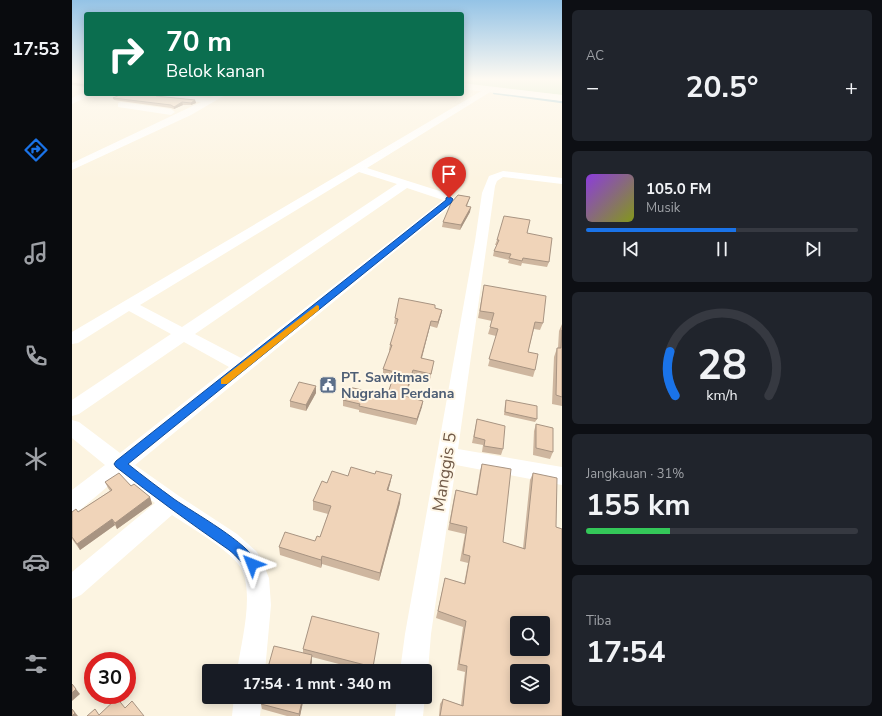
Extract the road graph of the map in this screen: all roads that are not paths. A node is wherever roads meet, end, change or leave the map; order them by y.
1 (184, 113) edge
2 (452, 113) edge
3 (72, 167) edge
4 (359, 169) junction
5 (562, 181) edge
6 (405, 184) junction
7 (129, 305) junction
8 (184, 334) junction
9 (72, 339) edge
10 (243, 367) junction
11 (72, 409) edge
12 (72, 428) edge
13 (447, 455) junction
14 (120, 464) junction
15 (562, 476) edge
16 (72, 502) edge
17 (170, 503) junction
18 (72, 587) edge
19 (252, 664) edge
20 (415, 664) edge
21 (247, 704) edge
22 (410, 704) edge
23 (246, 716) edge
24 (408, 716) edge

1 - 3 street
2 - 4 street
4 - 6 street
4 - 7 street
5 - 13 street, Manggis 5
6 - 8 street
6 - 10 street
7 - 8 street
7 - 9 street
8 - 10 street
8 - 11 street
10 - 14 street
12 - 14 street
13 - 15 street
13 - 20 street, Manggis 5
14 - 16 street
14 - 17 street
17 - 18 street
17 - 19 street
21 - 23 street
22 - 24 street

